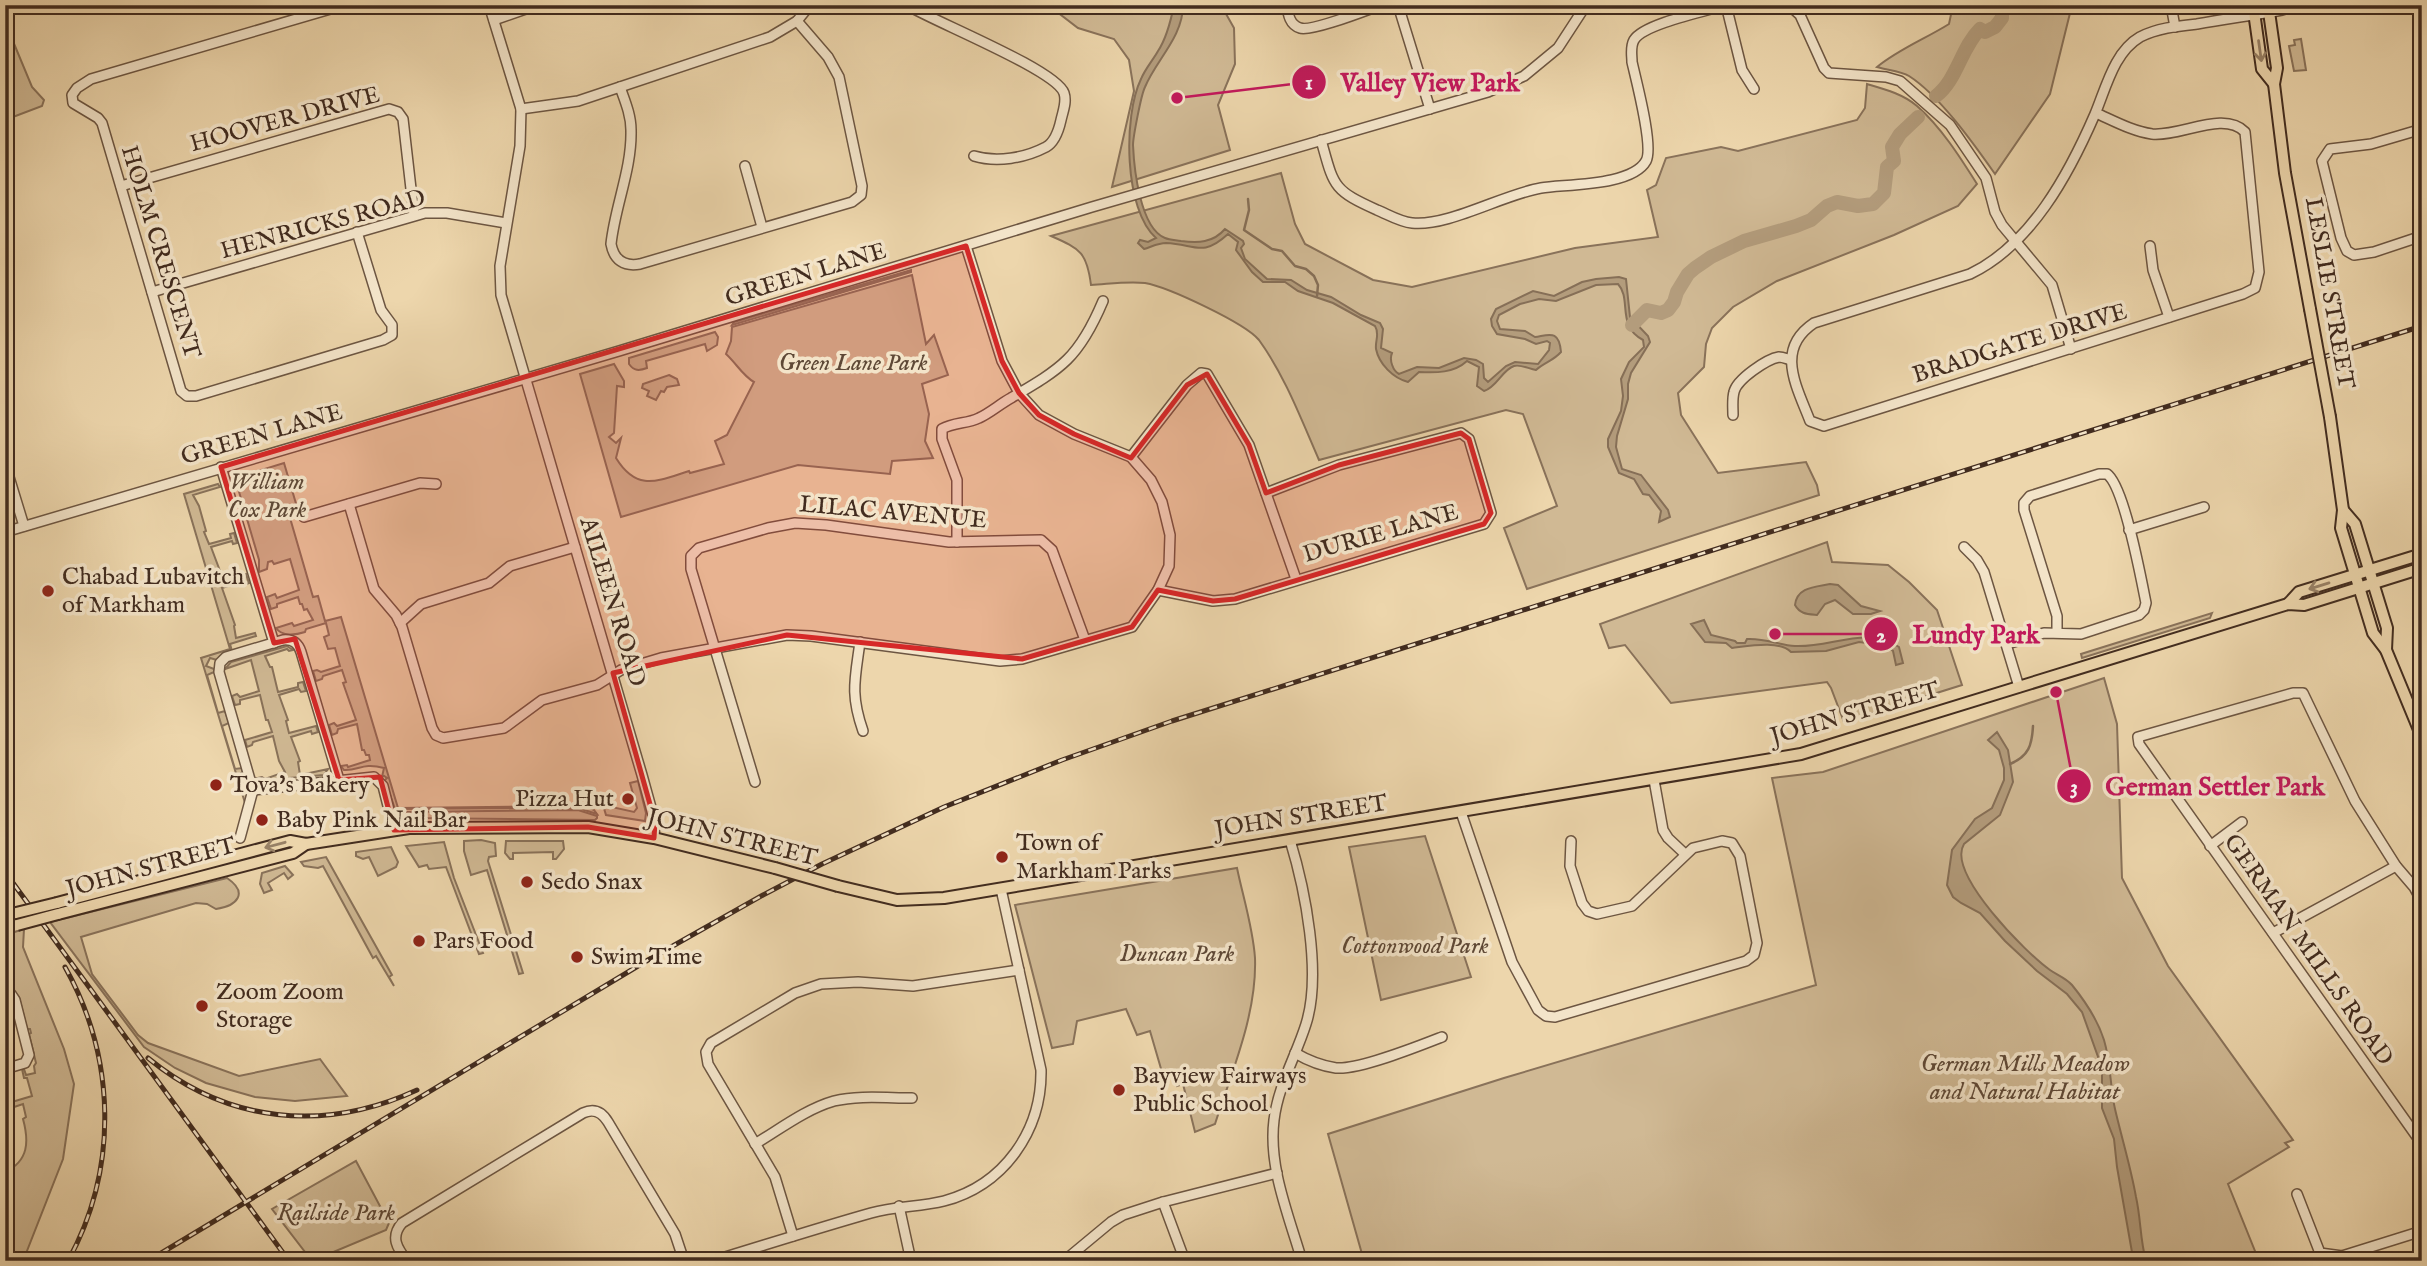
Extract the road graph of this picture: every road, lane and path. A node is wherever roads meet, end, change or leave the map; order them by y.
1 (344, 5) edge
2 (489, 5) edge
3 (537, 5) edge
4 (810, 5) edge
5 (907, 5) edge
6 (1287, 5) edge
7 (1381, 5) edge
8 (1398, 5) edge
9 (1586, 5) edge
10 (1726, 5) edge
11 (1789, 5) edge
12 (2171, 5) edge
13 (2299, 5) edge
14 (2268, 9) edge
15 (2254, 10) edge
16 (494, 20) junction
17 (797, 21) junction
18 (2175, 27) junction
19 (2274, 84) junction
20 (620, 87) junction
21 (1754, 89) dead end
22 (521, 109) junction
23 (1430, 109) junction
24 (2096, 113) junction
25 (2422, 129) edge
26 (1321, 140) junction
27 (974, 156) dead end
28 (745, 166) dead end
29 (121, 186) junction
30 (414, 215) junction
31 (506, 223) junction
32 (762, 228) junction
33 (357, 232) junction
34 (2422, 236) edge
35 (2014, 242) junction
36 (966, 246) junction
37 (2150, 246) dead end
38 (152, 292) junction
39 (1103, 302) dead end
40 (2169, 317) junction
41 (2071, 349) junction
42 (1791, 360) junction
43 (525, 379) junction
44 (1020, 393) junction
45 (1733, 415) dead end
46 (1131, 457) junction
47 (5, 464) edge
48 (221, 467) junction
49 (436, 484) dead end
50 (1266, 493) junction
51 (349, 504) junction
52 (2204, 507) dead end
53 (2343, 510) junction
54 (304, 517) dead end
55 (24, 526) junction
56 (2129, 530) junction
57 (5, 531) edge
58 (957, 542) junction
59 (575, 547) junction
60 (1965, 547) dead end
61 (2422, 554) edge
62 (2422, 568) edge
63 (2369, 570) junction
64 (2355, 575) junction
65 (1296, 579) junction
66 (2373, 583) junction
67 (2359, 588) junction
68 (1158, 590) junction
69 (2288, 604) junction
70 (400, 623) junction
71 (2057, 633) junction
72 (1085, 640) junction
73 (860, 642) junction
74 (274, 643) junction
75 (2007, 644) junction
76 (715, 648) junction
77 (2386, 650) junction
78 (614, 674) junction
79 (2020, 687) junction
80 (863, 730) dead end
81 (2422, 737) edge
82 (339, 780) junction
83 (1654, 780) junction
84 (755, 782) dead end
85 (253, 790) junction
86 (1461, 812) junction
87 (2242, 821) dead end
88 (394, 830) junction
89 (240, 838) dead end
90 (654, 838) junction
91 (1290, 840) junction
92 (1571, 841) dead end
93 (2210, 846) junction
94 (1685, 854) junction
95 (2396, 866) junction
96 (1001, 889) junction
97 (2422, 902) edge
98 (13, 918) edge
99 (5, 928) edge
100 (2273, 933) junction
101 (1020, 970) junction
102 (5, 992) edge
103 (1442, 1037) dead end
104 (1295, 1053) junction
105 (5, 1069) edge
106 (912, 1098) dead end
107 (755, 1144) junction
108 (2422, 1144) edge
109 (1277, 1173) junction
110 (2297, 1194) dead end
111 (1163, 1202) junction
112 (899, 1206) junction
113 (2422, 1231) edge
114 (793, 1236) junction
115 (407, 1261) edge
116 (684, 1261) edge
117 (712, 1261) edge
118 (911, 1261) edge
119 (1063, 1261) edge
120 (1185, 1261) edge
121 (1302, 1261) edge

1 - 29 street, HOLM CRESCENT
2 - 16 street, AILEEN ROAD
3 - 16 street
4 - 17 street
5 - 27 street
6 - 7 street
8 - 23 street
9 - 23 street, GREEN LANE
10 - 21 street
10 - 26 street
11 - 35 street
12 - 18 street
13 - 14 street
14 - 15 street
14 - 19 main road, LESLIE STREET
15 - 18 street
15 -> 19 main road, LESLIE STREET
16 - 22 street, AILEEN ROAD
17 - 20 street
17 - 32 street
18 - 24 street
19 - 53 main road, LESLIE STREET, bridge
20 - 22 street
20 - 32 street
22 - 31 street, AILEEN ROAD
23 - 26 street, GREEN LANE
24 - 35 street
24 - 40 street, BRADGATE DRIVE
25 - 34 street
26 - 36 street, GREEN LANE
28 - 32 street
29 - 30 street, HOOVER DRIVE
29 - 38 street, HOLM CRESCENT
30 - 31 street, HENRICKS ROAD
30 - 33 street, HENRICKS ROAD
31 - 43 street, AILEEN ROAD
33 - 38 street, HENRICKS ROAD
33 - 38 street, HOLM CRESCENT
35 - 41 street
35 - 42 street
36 - 43 street, GREEN LANE
36 - 44 street
37 - 40 street
39 - 44 street
40 - 41 street, BRADGATE DRIVE
41 - 42 street, BRADGATE DRIVE
42 - 45 street
43 - 48 street, GREEN LANE
43 - 59 street, AILEEN ROAD
44 - 46 street
44 - 58 street
46 - 50 street
46 - 68 street
47 - 55 street
48 - 55 street, GREEN LANE
48 - 74 street
49 - 51 street
50 - 65 street
50 - 65 street, DURIE LANE
51 - 54 street
51 - 70 street
52 - 56 street
53 - 63 main road, LESLIE STREET
53 - 64 main road, LESLIE STREET
55 - 57 street, GREEN LANE
56 - 71 street
56 - 71 street
58 - 72 street, LILAC AVENUE
58 - 76 street, LILAC AVENUE
59 - 70 street
59 - 78 street, AILEEN ROAD
60 - 75 street
61 - 63 main road, JOHN STREET
62 - 66 main road, JOHN STREET
63 - 64 main road, JOHN STREET
63 - 66 main road, LESLIE STREET
64 - 67 main road, LESLIE STREET
64 -> 69 main road, JOHN STREET
65 - 68 street, DURIE LANE
66 - 67 main road, JOHN STREET
66 - 77 main road, LESLIE STREET
67 - 69 main road, JOHN STREET
67 - 77 main road, LESLIE STREET
68 - 72 street
69 - 79 main road, JOHN STREET
70 - 78 street
71 - 75 street
72 - 73 street
73 - 76 street
73 - 80 street
74 - 82 street
74 - 85 street
75 - 79 street
76 - 78 street
76 - 84 street, LILAC AVENUE
77 - 81 main road
78 - 90 street, AILEEN ROAD
79 - 83 main road, JOHN STREET
82 - 85 street
82 - 88 street
83 - 86 main road, JOHN STREET
83 - 94 street
85 - 89 street
86 - 91 main road, JOHN STREET
86 - 94 street
87 - 93 street
88 - 90 main road, JOHN STREET
88 - 98 main road, JOHN STREET, bridge
90 - 96 main road, JOHN STREET, bridge
91 - 96 main road, JOHN STREET
91 - 104 street
92 - 94 street
93 - 95 street, GERMAN MILLS ROAD
93 - 100 street, GERMAN MILLS ROAD
95 - 97 street
95 - 100 street
96 - 101 street
98 - 99 main road, JOHN STREET
100 - 108 street, GERMAN MILLS ROAD
101 - 107 street
101 - 112 street
102 - 105 street
103 - 104 street
104 - 109 street
106 - 107 street
107 - 114 street
109 - 111 street
109 - 121 street
110 - 113 street
111 - 119 street
111 - 120 street
112 - 114 street
112 - 118 street
114 - 117 street
115 - 116 street

